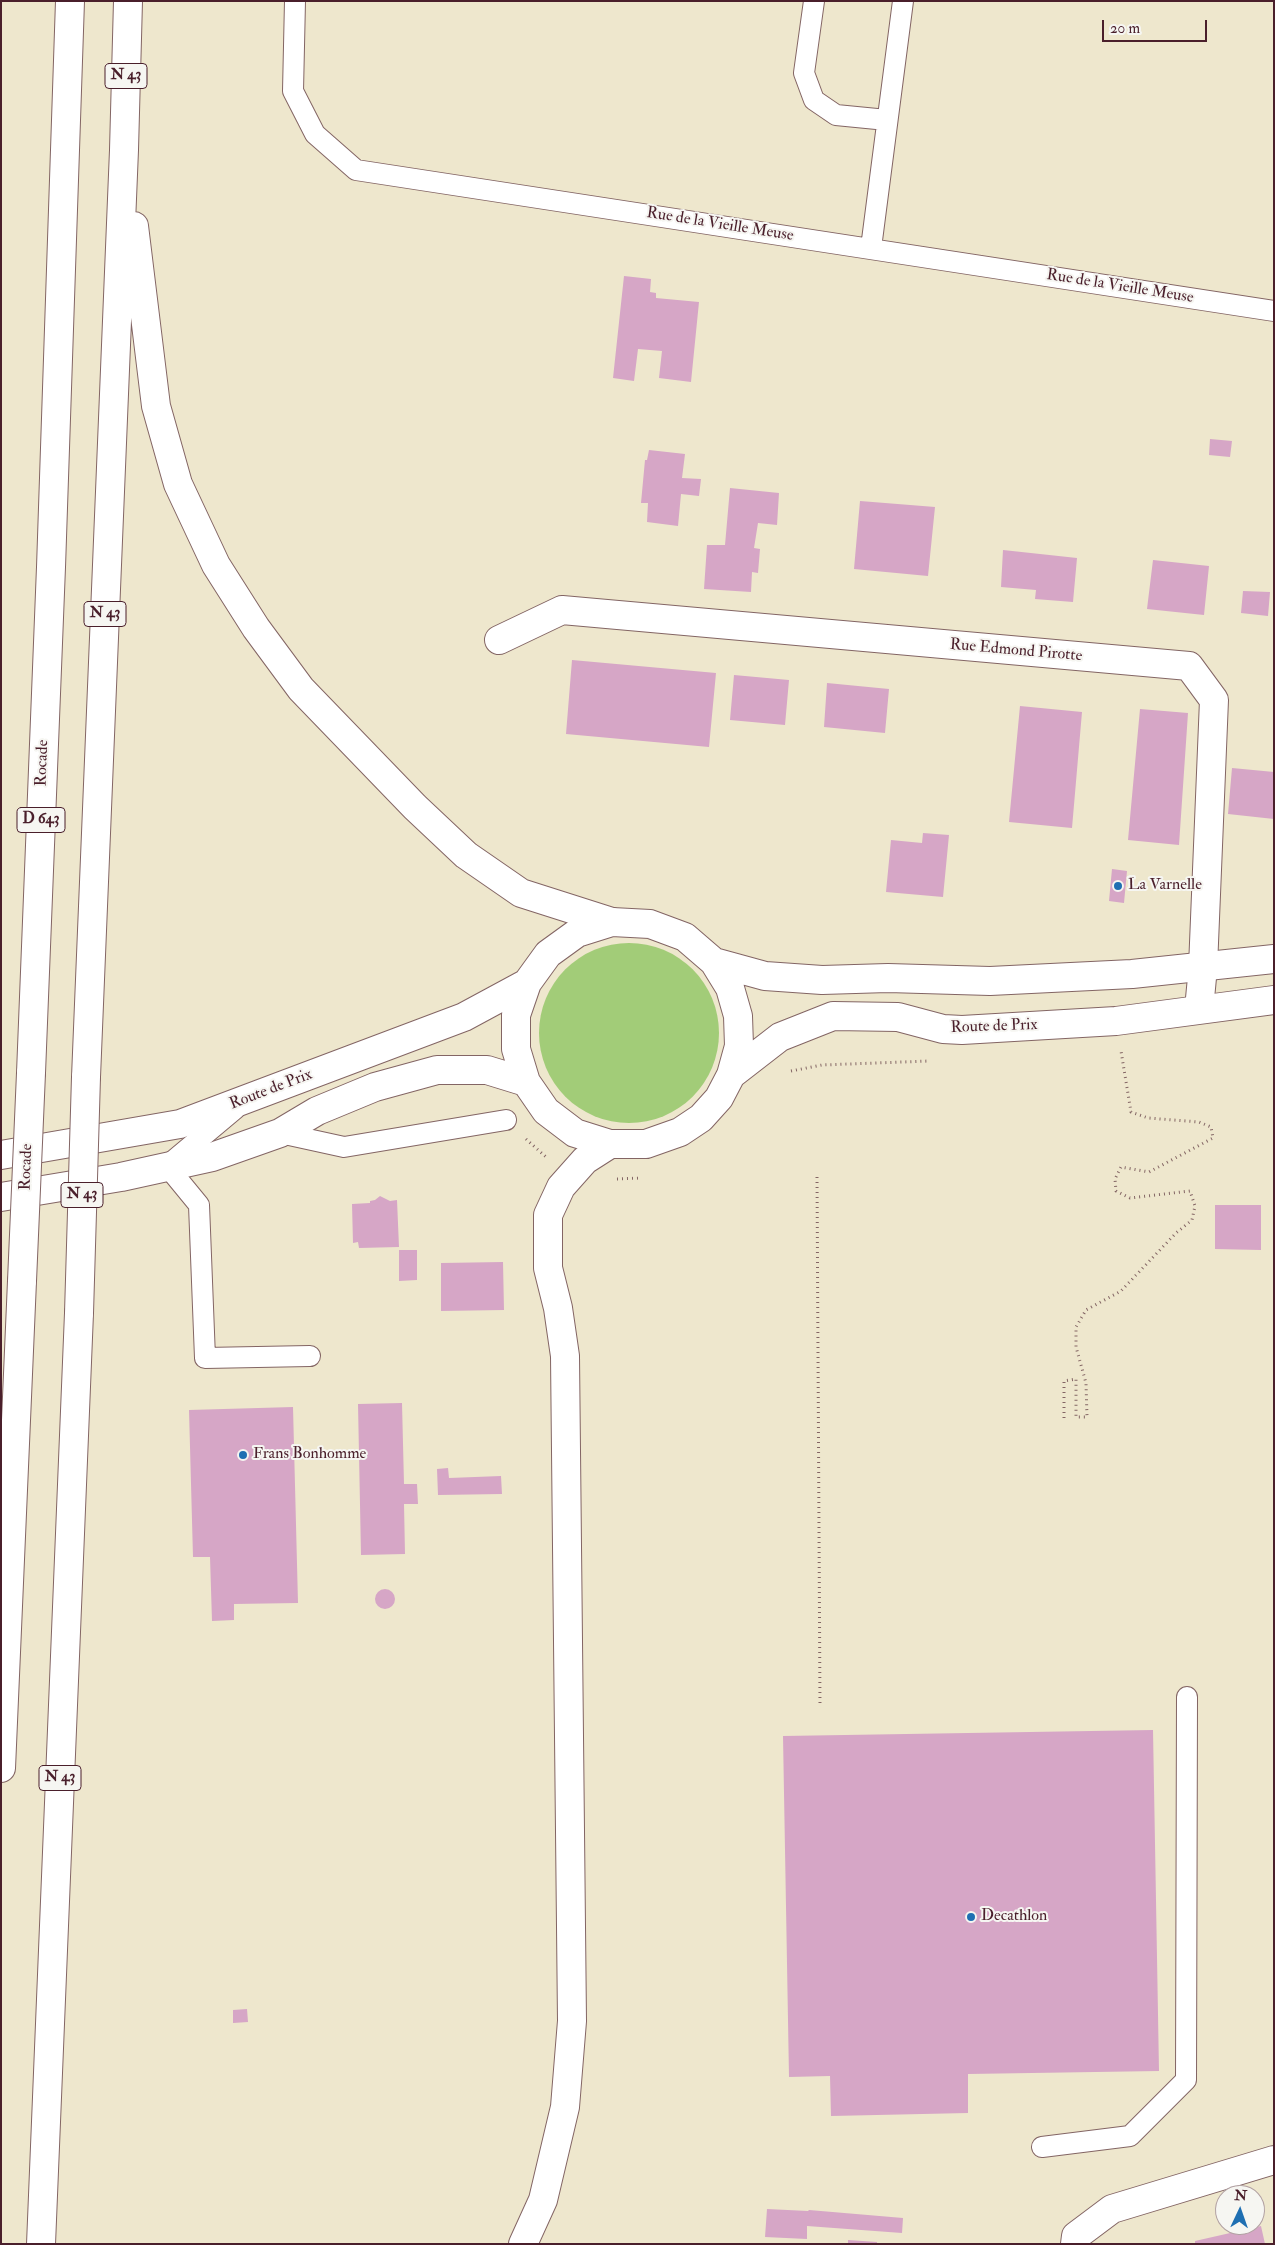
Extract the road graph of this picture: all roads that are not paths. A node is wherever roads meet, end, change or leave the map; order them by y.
1 (70, 1) edge
2 (128, 1) edge
3 (294, 1) edge
4 (814, 1) edge
5 (903, 1) edge
6 (887, 120) junction
7 (124, 150) junction
8 (870, 248) junction
9 (1274, 311) edge
10 (499, 640) dead end
11 (612, 922) junction
12 (1274, 959) edge
13 (714, 962) junction
14 (1203, 967) junction
15 (527, 983) junction
16 (1274, 1000) edge
17 (1199, 1009) junction
18 (731, 1075) junction
19 (526, 1082) junction
20 (244, 1101) junction
21 (506, 1120) dead end
22 (280, 1133) junction
23 (610, 1144) junction
24 (1, 1155) edge
25 (167, 1166) junction
26 (1, 1197) edge
27 (310, 1356) dead end
28 (1187, 1697) dead end
29 (1, 1768) edge
30 (1042, 2147) dead end
31 (1274, 2160) edge
32 (41, 2244) edge
33 (523, 2244) edge
34 (1075, 2244) edge

1 - 29 main road, Rocade / D 643, bridge
2 - 7 main road, N 43
3 - 8 lane, Rue de la Vieille Meuse
4 - 6 lane
5 - 6 lane
6 - 8 lane
7 - 11 main road
7 - 32 main road, N 43, bridge
8 - 9 lane, Rue de la Vieille Meuse
10 - 14 main road, Rue Edmond Pirotte
11 - 13 main road, Route de Prix
11 - 15 main road, Route de Prix
12 - 14 main road, Route de Prix
13 - 14 main road, Route de Prix
13 - 18 main road, Route de Prix
14 - 17 main road, Rue Edmond Pirotte
15 - 19 main road, Route de Prix
15 - 20 main road, Route de Prix
16 - 17 main road, Route de Prix
17 - 18 main road, Route de Prix
18 - 23 main road, Route de Prix
19 - 22 main road
19 - 23 main road, Route de Prix
20 - 24 main road, Route de Prix
20 - 25 lane
21 - 22 lane
22 - 25 main road
23 - 33 main road
25 - 26 main road
25 - 27 lane
28 - 30 lane
31 - 34 main road

